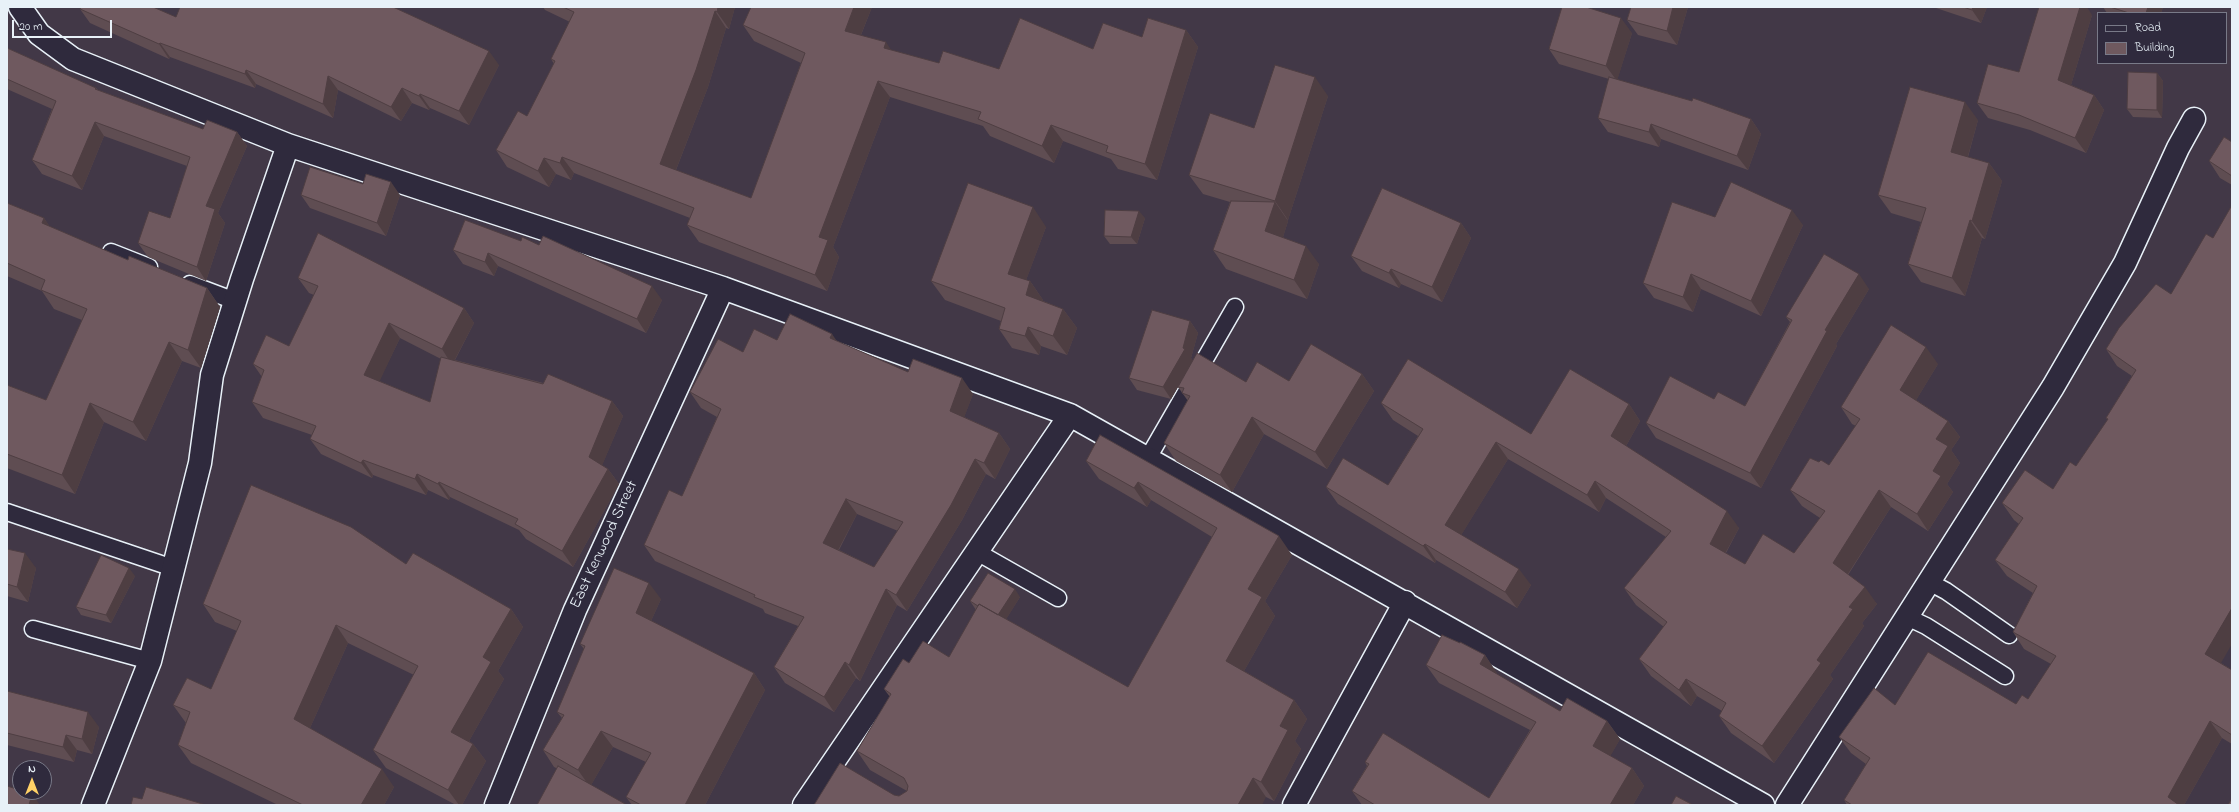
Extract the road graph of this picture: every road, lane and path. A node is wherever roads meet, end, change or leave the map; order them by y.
1 (20, 7) edge
2 (2194, 119) dead end
3 (288, 144) junction
4 (111, 252) edge
5 (723, 288) junction
6 (235, 301) junction
7 (1235, 307) dead end
8 (1070, 415) junction
9 (1148, 458) junction
10 (7, 512) edge
11 (976, 552) junction
12 (173, 568) junction
13 (1929, 582) junction
14 (1058, 598) dead end
15 (1405, 602) junction
16 (1907, 617) junction
17 (33, 629) dead end
18 (2009, 635) dead end
19 (150, 661) junction
20 (2005, 676) dead end
21 (93, 805) edge
22 (496, 805) edge
23 (804, 805) edge
24 (1294, 805) edge
25 (1763, 805) edge
26 (1786, 805) edge

1 - 3 street
2 - 13 street
3 - 5 street
3 - 6 street
4 - 6 lane
5 - 8 street
5 - 22 street, East Kenwood Street
6 - 12 street
7 - 9 lane
8 - 9 street
8 - 11 street
9 - 15 street
10 - 12 lane
11 - 14 lane
11 - 23 street
12 - 19 street
13 - 16 street
13 - 18 lane
15 - 24 street
15 - 25 street
16 - 20 lane
16 - 26 street
17 - 19 lane
19 - 21 street

